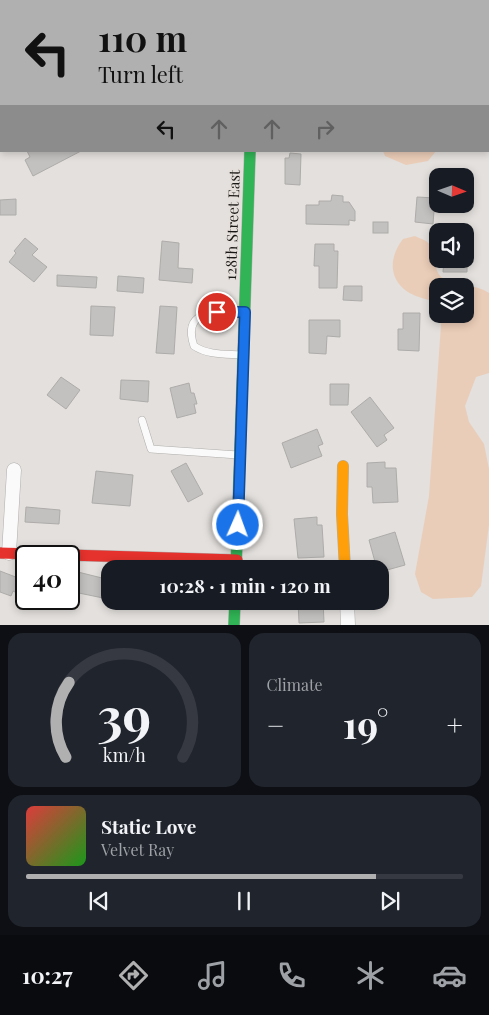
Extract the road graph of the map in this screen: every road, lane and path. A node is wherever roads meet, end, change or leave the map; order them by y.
1 (250, 152) edge
2 (245, 312) junction
3 (244, 355) junction
4 (142, 420) dead end
5 (241, 455) junction
6 (343, 466) dead end
7 (14, 470) dead end
8 (5, 553) edge
9 (184, 560) edge
10 (236, 560) edge
11 (345, 560) edge
12 (235, 610) edge
13 (347, 610) edge
14 (234, 625) edge
15 (348, 625) edge

1 - 2 street, 128th Street East
2 - 3 street, 128th Street East
2 - 3 lane
3 - 5 street, 128th Street East
4 - 5 lane
5 - 10 street, 128th Street East
6 - 11 street
7 - 8 street
8 - 9 street
12 - 14 street
13 - 15 street

